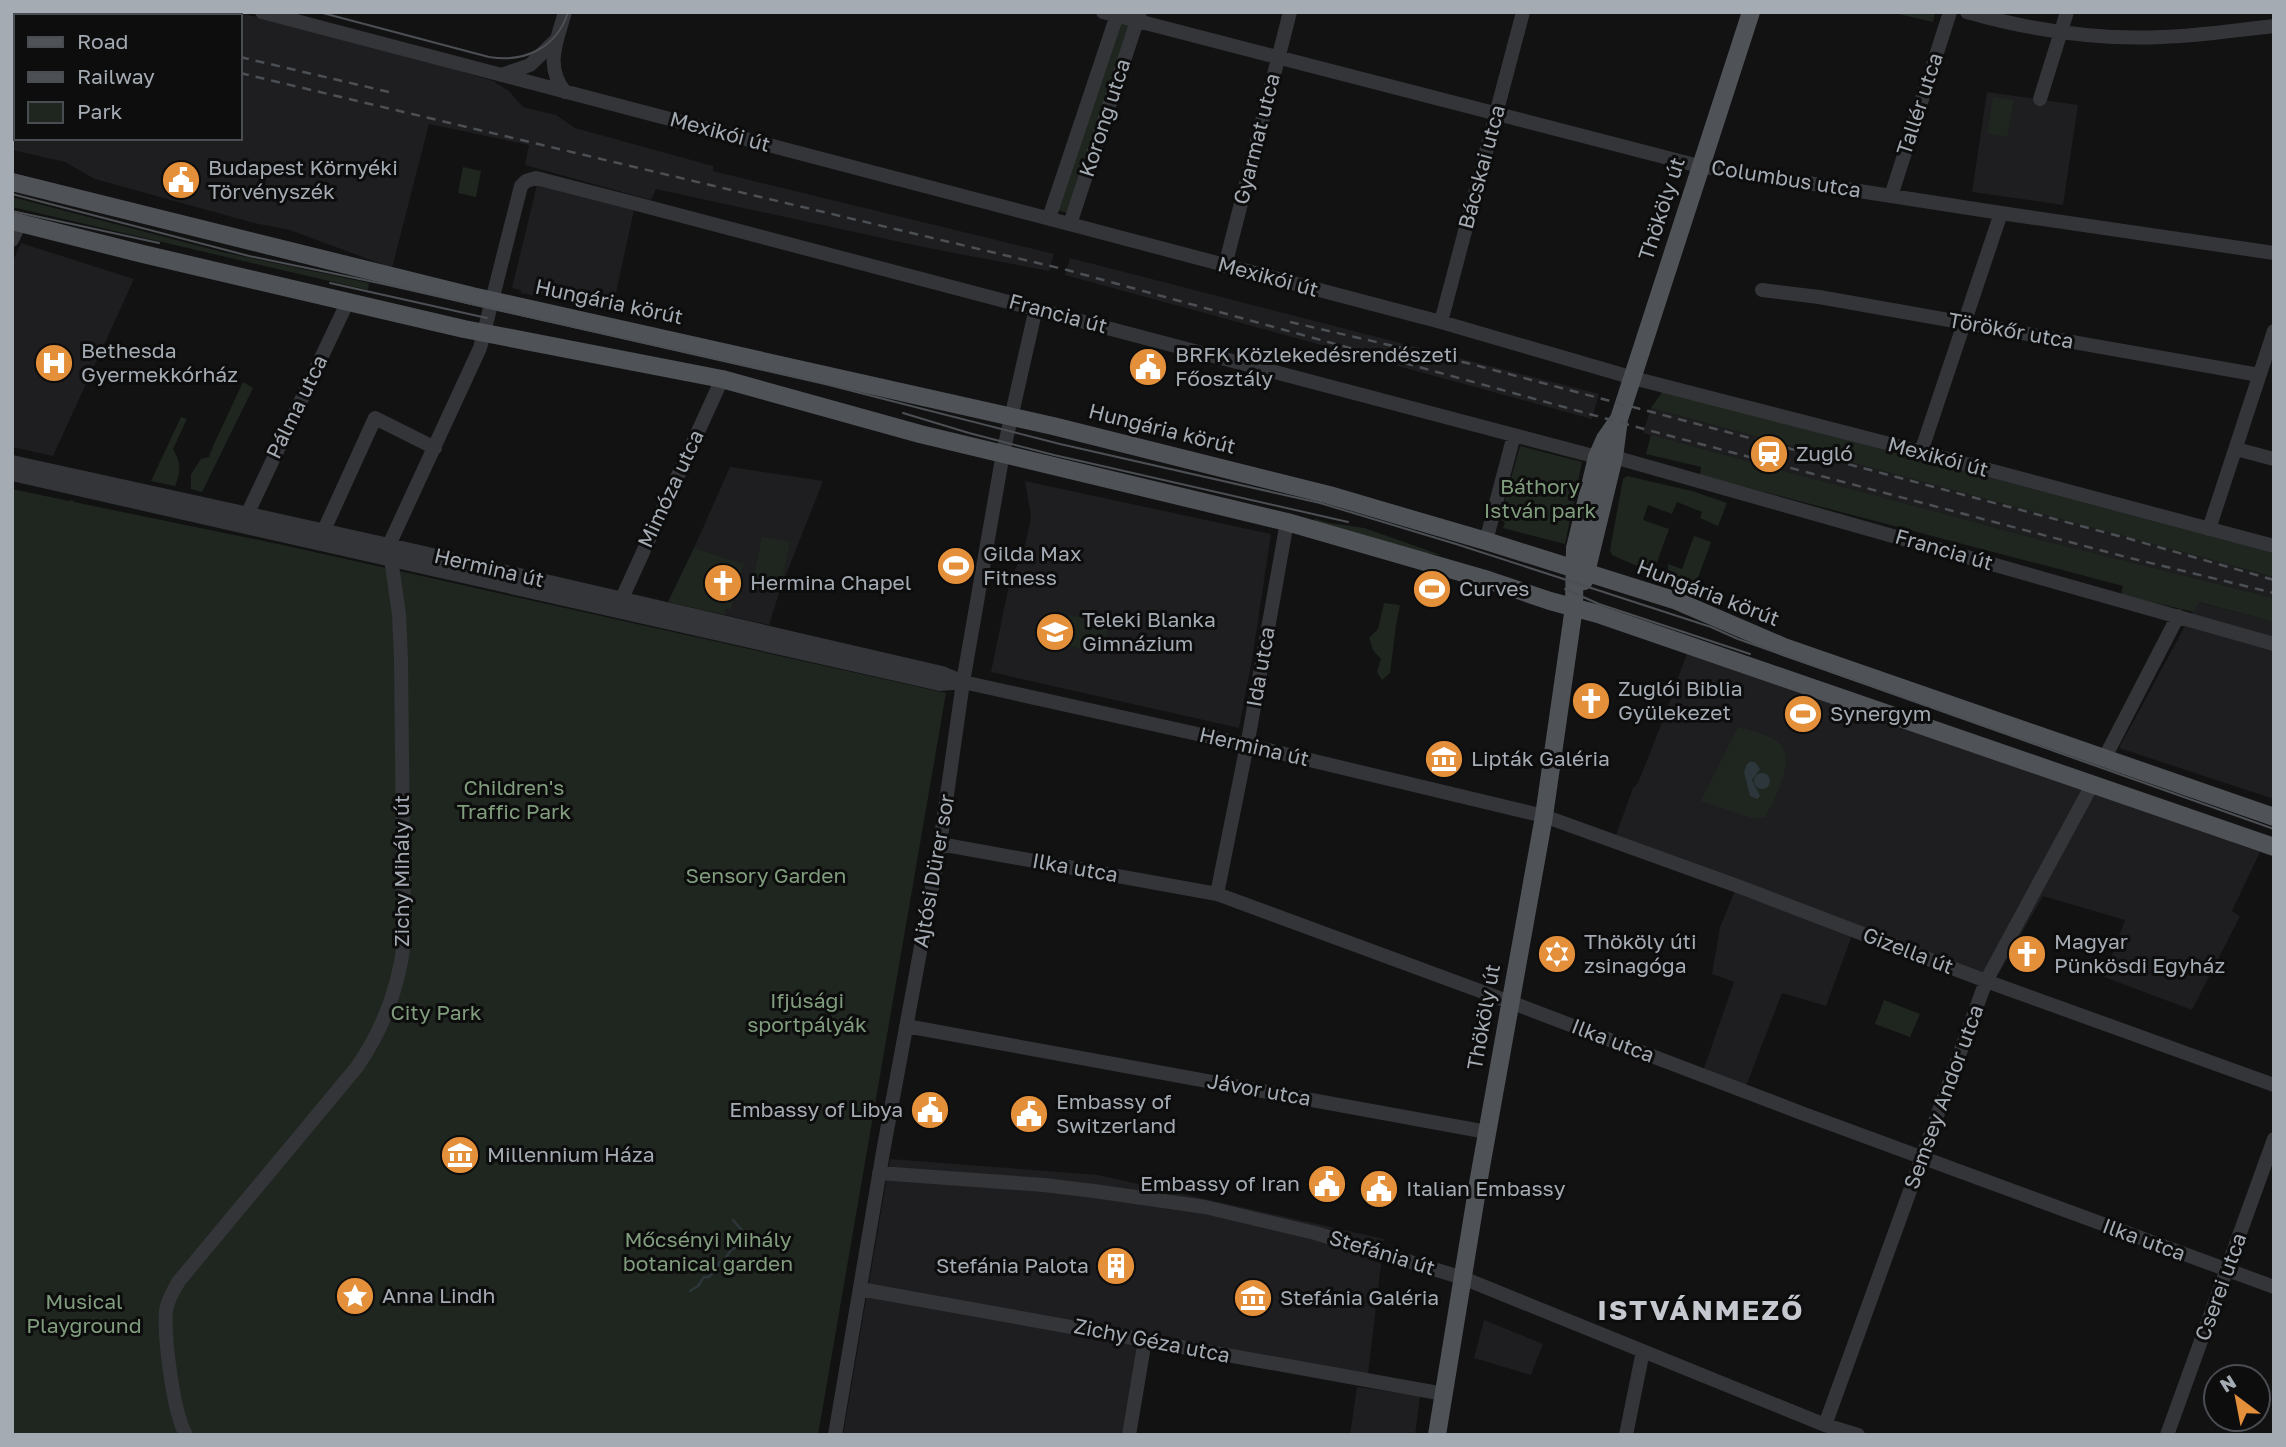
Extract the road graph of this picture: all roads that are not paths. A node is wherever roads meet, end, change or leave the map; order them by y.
1 (262, 12) edge
2 (565, 12) edge
3 (1290, 12) edge
4 (1523, 12) edge
5 (1751, 12) edge
6 (1950, 12) edge
7 (1967, 12) edge
8 (2067, 12) edge
9 (1112, 13) edge
10 (1139, 17) edge
11 (2274, 26) edge
12 (2060, 32) junction
13 (558, 39) junction
14 (1279, 57) junction
15 (500, 75) junction
16 (565, 92) junction
17 (2040, 99) dead end
18 (1496, 113) junction
19 (1699, 166) junction
20 (12, 171) edge
21 (12, 182) edge
22 (1891, 196) junction
23 (88, 201) junction
24 (2001, 214) junction
25 (1049, 218) junction
26 (1070, 224) junction
27 (15, 228) edge
28 (2274, 253) edge
29 (1225, 266) junction
30 (1762, 290) dead end
31 (492, 300) junction
32 (348, 301) junction
33 (1036, 308) junction
34 (1441, 322) junction
35 (1964, 323) junction
36 (2274, 331) edge
37 (484, 333) junction
38 (2265, 370) edge
39 (1632, 377) junction
40 (722, 379) junction
41 (1011, 418) junction
42 (1514, 435) junction
43 (435, 447) junction
44 (2236, 449) junction
45 (1922, 452) junction
46 (1003, 453) junction
47 (1606, 457) junction
48 (2274, 459) edge
49 (12, 462) edge
50 (12, 474) edge
51 (244, 520) junction
52 (1287, 522) junction
53 (2209, 529) junction
54 (324, 530) junction
55 (1486, 541) junction
56 (2274, 547) edge
57 (390, 552) junction
58 (1578, 575) junction
59 (1488, 580) junction
60 (619, 605) junction
61 (1574, 607) junction
62 (2178, 617) junction
63 (2274, 644) edge
64 (963, 682) junction
65 (1247, 745) junction
66 (2104, 759) junction
67 (2094, 783) junction
68 (1544, 816) junction
69 (2274, 817) edge
70 (940, 844) junction
71 (2274, 847) edge
72 (1217, 894) junction
73 (1986, 981) junction
74 (1510, 1002) junction
75 (906, 1026) junction
76 (2274, 1085) edge
77 (1487, 1132) junction
78 (2274, 1139) edge
79 (1921, 1157) junction
80 (880, 1173) junction
81 (2227, 1270) junction
82 (1463, 1278) junction
83 (2274, 1287) edge
84 (860, 1289) junction
85 (1145, 1340) junction
86 (1643, 1351) junction
87 (1444, 1394) junction
88 (1825, 1425) junction
89 (186, 1435) edge
90 (835, 1435) edge
91 (1129, 1435) edge
92 (1437, 1435) edge
93 (1626, 1435) edge
94 (1858, 1435) edge
95 (2167, 1435) edge

1 - 15 street, Mexikói út
2 - 13 street
3 - 14 street, Gyarmat utca
4 - 18 street, Bácskai utca
5 - 19 main road, Thököly út
6 - 22 street, Tallér utca
7 - 12 street
8 - 12 street
9 - 10 street, Columbus utca
9 - 25 street, Korong utca
10 - 14 street, Columbus utca
10 - 26 street, Korong utca
11 - 12 street
12 - 17 street
13 - 15 street
13 - 16 street
14 - 18 street, Columbus utca
14 - 29 street, Gyarmat utca
15 - 16 street, Mexikói út
16 - 25 street, Mexikói út
18 - 19 street, Columbus utca
18 - 34 street, Bácskai utca
19 - 22 street, Columbus utca
19 - 39 main road, Thököly út
20 - 23 main road
21 - 23 main road, Hungária körút
22 - 24 street, Columbus utca
23 - 31 main road, Hungária körút
24 - 28 street, Columbus utca
24 - 35 street
25 - 26 street, Mexikói út
26 - 29 street, Mexikói út
27 - 32 main road
29 - 34 street, Mexikói út
30 - 35 street, Törökőr utca
31 - 33 street, Francia út
31 - 37 street
31 - 41 main road, Hungária körút
32 - 37 main road
32 - 51 street, Pálma utca
33 - 41 street, Ajtósi Dürer sor
33 - 42 street, Francia út
34 - 39 street, Mexikói út
35 - 38 street, Törökőr utca
35 - 45 street
36 - 38 street
37 - 40 main road
37 - 43 street
38 - 44 street
39 - 45 street, Mexikói út
39 - 47 main road, Thököly út
40 - 46 main road
40 - 60 street, Mimóza utca
41 - 46 street, Ajtósi Dürer sor
41 - 55 main road, Hungária körút
42 - 47 street, Francia út
42 - 55 street
43 - 54 street
43 - 57 street
44 - 48 street
44 - 53 street
45 - 53 street, Mexikói út
46 - 52 main road
46 - 64 street, Ajtósi Dürer sor
47 - 58 main road, Thököly út
47 - 62 street, Francia út
49 - 51 street, Hermina út
50 - 51 street, Hermina út
51 - 54 street, Hermina út
51 - 57 street, Hermina út
52 - 59 main road
52 - 65 street, Ida utca
53 - 56 street, Mexikói út
54 - 57 street, Hermina út
55 - 58 main road, Hungária körút
57 - 60 street, Hermina út
57 - 89 street, Zichy Mihály út
58 - 59 main road
58 - 61 main road, Thököly út
58 - 66 main road, Hungária körút
59 - 61 main road
60 - 64 street, Hermina út
61 - 67 main road
61 - 68 main road, Thököly út
62 - 63 street, Francia út
62 - 66 street
64 - 65 street, Hermina út
64 - 70 street, Ajtósi Dürer sor
65 - 68 street, Hermina út
65 - 72 street, Ida utca
66 - 69 main road, Hungária körút
67 - 71 main road
67 - 73 street, Semsey Andor utca
68 - 73 street, Gizella út
68 - 74 main road, Thököly út
70 - 72 street, Ilka utca
70 - 75 street, Ajtósi Dürer sor
72 - 74 street, Ilka utca
73 - 76 street, Gizella út
73 - 79 street, Semsey Andor utca
74 - 77 main road, Thököly út
74 - 79 street, Ilka utca
75 - 77 street, Jávor utca
75 - 80 street, Ajtósi Dürer sor
77 - 82 main road, Thököly út
78 - 81 street, Cserei utca
79 - 81 street, Ilka utca
79 - 88 street, Semsey Andor utca
80 - 82 street, Stefánia út
80 - 84 street, Ajtósi Dürer sor
81 - 83 street, Ilka utca
81 - 95 street, Cserei utca
82 - 86 street, Stefánia út
82 - 87 main road, Thököly út
84 - 85 street, Zichy Géza utca
84 - 90 street, Ajtósi Dürer sor
85 - 87 street, Zichy Géza utca
85 - 91 street
86 - 88 street, Stefánia út
86 - 93 street
87 - 92 main road, Thököly út
88 - 94 street, Stefánia út

